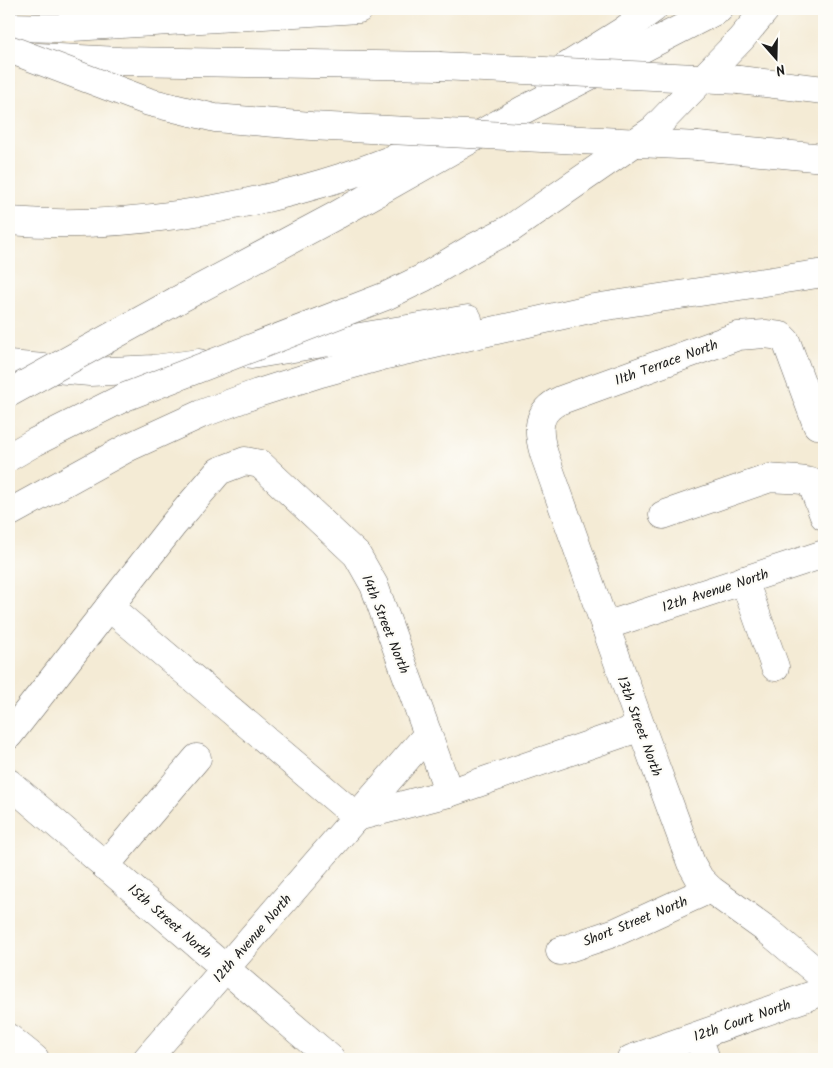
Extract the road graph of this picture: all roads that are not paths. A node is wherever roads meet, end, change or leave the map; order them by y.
1 (359, 9) edge
2 (653, 9) edge
3 (718, 9) edge
4 (766, 9) edge
5 (9, 27) edge
6 (9, 49) edge
7 (9, 56) edge
8 (824, 73) edge
9 (739, 80) junction
10 (824, 90) edge
11 (523, 110) junction
12 (455, 135) junction
13 (824, 158) edge
14 (9, 221) edge
15 (824, 273) edge
16 (594, 308) junction
17 (9, 365) edge
18 (9, 394) edge
19 (541, 419) joint
20 (817, 425) dead end
21 (9, 458) edge
22 (9, 513) edge
23 (663, 516) dead end
24 (824, 516) edge
25 (824, 554) edge
26 (744, 580) junction
27 (109, 607) junction
28 (605, 626) junction
29 (775, 667) dead end
30 (640, 727) junction
31 (428, 734) junction
32 (9, 735) edge
33 (197, 758) dead end
34 (10, 788) edge
35 (449, 793) junction
36 (357, 817) junction
37 (105, 866) junction
38 (710, 889) junction
39 (560, 950) dead end
40 (226, 969) junction
41 (824, 978) edge
42 (824, 991) edge
43 (9, 1038) edge
44 (702, 1048) edge
45 (34, 1059) edge
46 (148, 1059) edge
47 (331, 1059) edge
48 (631, 1059) edge

1 - 5 main road
2 - 12 main road
3 - 11 main road
4 - 21 main road, bridge
6 - 13 main road, bridge
7 - 9 main road, bridge
8 - 9 main road
9 - 10 main road
11 - 12 main road
11 - 18 main road, bridge
12 - 14 main road
15 - 16 main road
16 - 17 main road
16 - 22 main road
19 - 20 main road, 11th Terrace North
19 - 28 main road, 13th Street North
23 - 24 main road
25 - 26 main road, 12th Avenue North
26 - 28 main road, 12th Avenue North
26 - 29 main road
27 - 31 main road, 14th Street North
27 - 32 main road
27 - 36 main road
28 - 30 main road, 13th Street North
30 - 35 main road
30 - 38 main road, 13th Street North
31 - 35 main road
31 - 36 main road, 12th Avenue North
33 - 37 main road
34 - 37 main road, 15th Street North
35 - 36 main road
36 - 40 main road, 12th Avenue North
37 - 40 main road, 15th Street North
38 - 39 main road, Short Street North
38 - 41 main road, 13th Street North
40 - 46 main road, 12th Avenue North
40 - 47 main road, 15th Street North
42 - 44 main road, 12th Court North
43 - 45 main road
44 - 48 main road, 12th Court North

